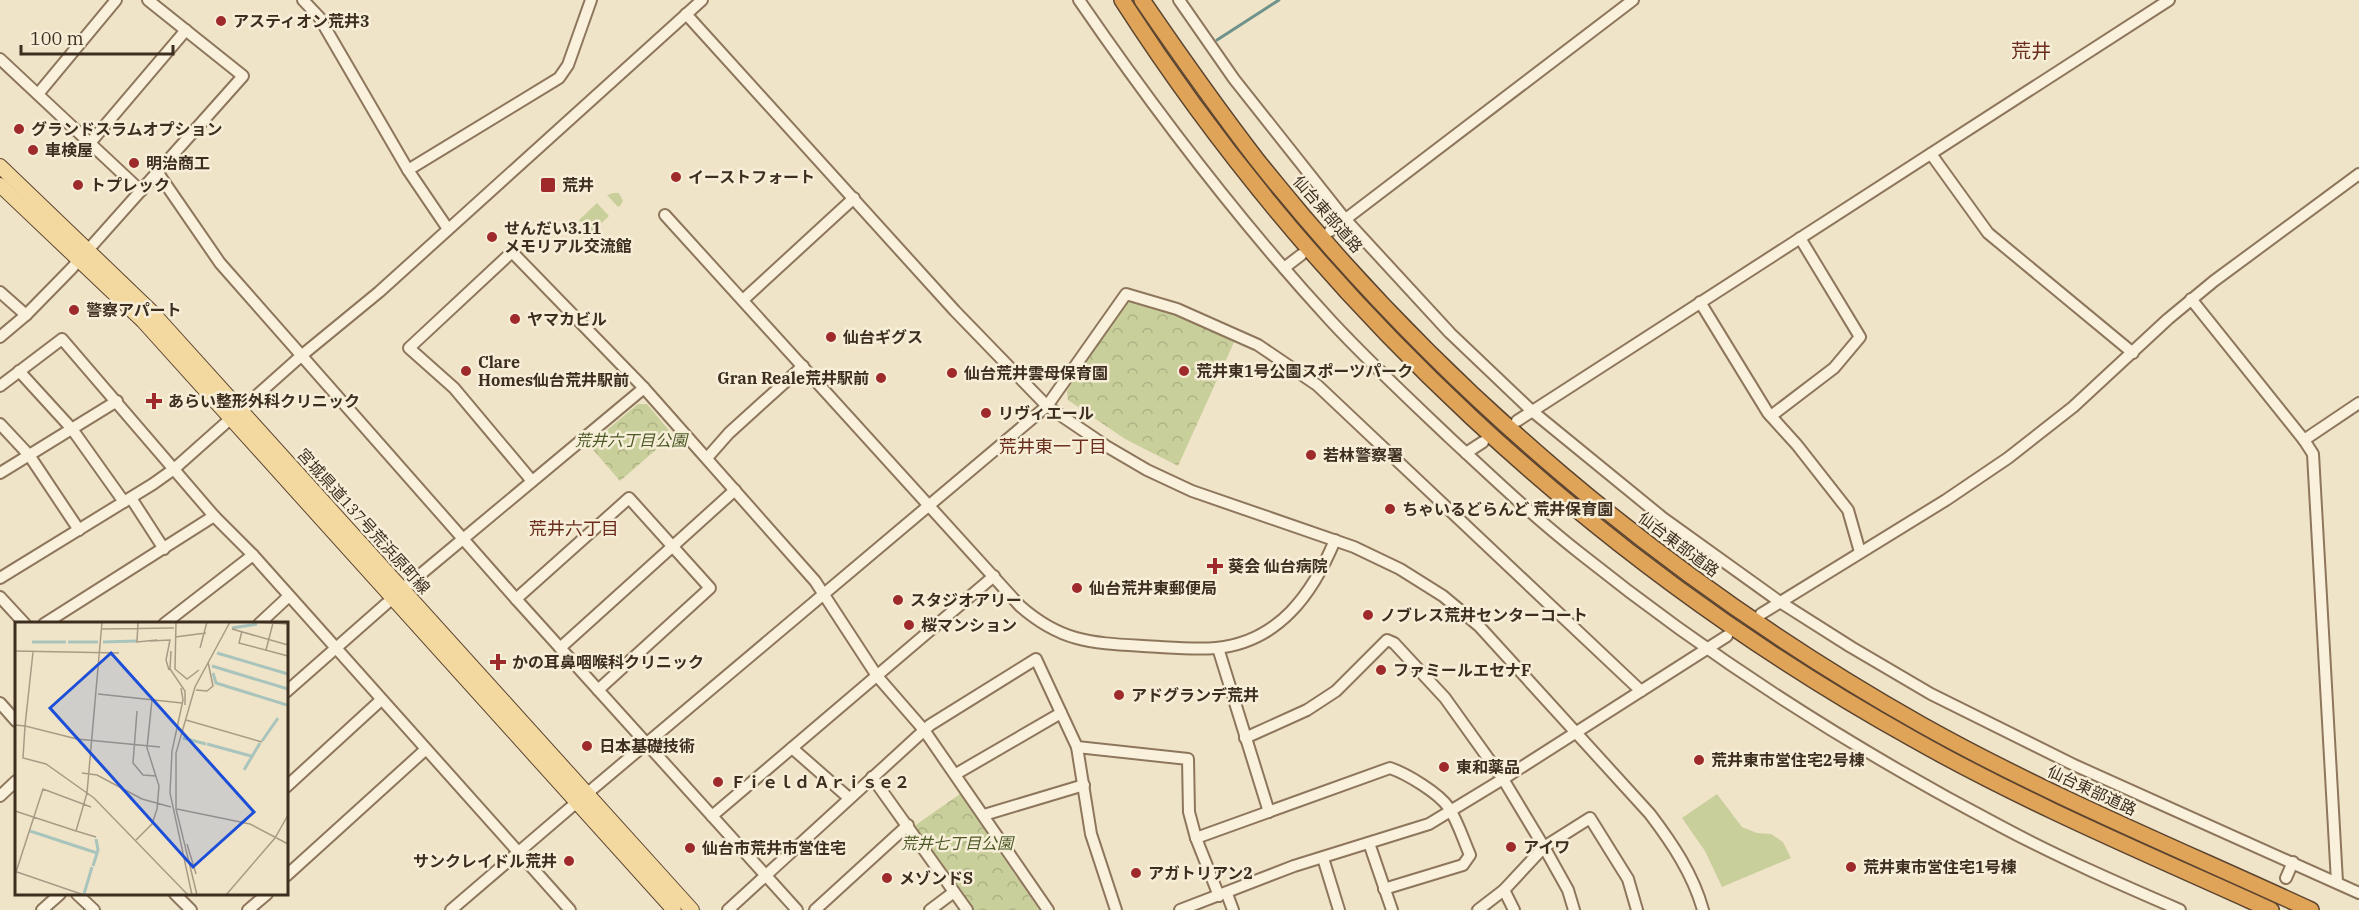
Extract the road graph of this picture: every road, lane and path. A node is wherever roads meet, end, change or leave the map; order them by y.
1 (116, 0) edge
2 (148, 0) edge
3 (303, 0) edge
4 (591, 0) edge
5 (702, 0) edge
6 (1079, 0) edge
7 (1142, 0) edge
8 (1179, 0) edge
9 (1633, 0) edge
10 (2169, 0) edge
11 (1123, 3) edge
12 (686, 14) junction
13 (186, 30) junction
14 (0, 59) edge
15 (38, 94) junction
16 (90, 143) junction
17 (1931, 154) junction
18 (0, 166) edge
19 (408, 170) junction
20 (158, 173) junction
21 (2359, 174) edge
22 (0, 185) edge
23 (141, 191) junction
24 (854, 198) junction
25 (665, 215) dead end
26 (1346, 219) junction
27 (448, 229) junction
28 (1330, 231) dead end
29 (1800, 238) junction
30 (84, 254) junction
31 (1301, 255) dead end
32 (1284, 268) junction
33 (0, 292) edge
34 (743, 300) junction
35 (2191, 300) junction
36 (1700, 302) junction
37 (26, 315) junction
38 (0, 337) edge
39 (2133, 353) junction
40 (302, 356) junction
41 (803, 366) junction
42 (19, 371) junction
43 (0, 386) edge
44 (644, 388) junction
45 (117, 401) junction
46 (2359, 403) edge
47 (1047, 406) junction
48 (1532, 411) junction
49 (236, 414) junction
50 (1771, 416) junction
51 (1517, 421) dead end
52 (0, 424) edge
53 (72, 429) junction
54 (2304, 440) junction
55 (1483, 442) dead end
56 (1466, 453) junction
57 (29, 455) junction
58 (707, 458) junction
59 (174, 469) junction
60 (0, 473) edge
61 (532, 481) junction
62 (735, 490) junction
63 (128, 500) junction
64 (929, 505) junction
65 (214, 516) junction
66 (79, 530) junction
67 (463, 539) junction
68 (1335, 540) junction
69 (672, 546) junction
70 (164, 549) junction
71 (1860, 552) junction
72 (253, 555) junction
73 (994, 576) junction
74 (0, 578) edge
75 (398, 593) junction
76 (823, 595) junction
77 (0, 597) edge
78 (290, 597) junction
79 (516, 599) junction
80 (1780, 602) junction
81 (1761, 614) dead end
82 (23, 622) edge
83 (47, 622) edge
84 (167, 622) edge
85 (261, 622) edge
86 (1727, 636) dead end
87 (335, 648) junction
88 (560, 648) junction
89 (1218, 648) junction
90 (1707, 649) junction
91 (877, 676) junction
92 (288, 690) edge
93 (598, 690) junction
94 (1641, 691) junction
95 (381, 700) junction
96 (0, 703) edge
97 (1061, 713) junction
98 (15, 721) edge
99 (924, 730) junction
100 (1575, 732) junction
101 (1245, 738) junction
102 (646, 744) junction
103 (1077, 747) junction
104 (792, 748) junction
105 (425, 750) junction
106 (956, 774) junction
107 (872, 777) junction
108 (1503, 779) junction
109 (15, 782) edge
110 (288, 785) edge
111 (1084, 785) junction
112 (0, 796) edge
113 (582, 797) junction
114 (849, 798) junction
115 (1269, 812) junction
116 (1451, 812) junction
117 (712, 816) junction
118 (984, 816) junction
119 (908, 825) junction
120 (1196, 838) junction
121 (1369, 843) junction
122 (1545, 847) junction
123 (519, 854) junction
124 (1323, 858) junction
125 (2293, 862) junction
126 (288, 874) edge
127 (765, 875) junction
128 (2286, 878) dead end
129 (2337, 882) junction
130 (1384, 889) junction
131 (1504, 890) junction
132 (954, 892) junction
133 (2359, 893) edge
134 (59, 895) edge
135 (78, 895) edge
136 (176, 895) edge
137 (266, 895) edge
138 (1223, 895) junction
139 (2165, 907) edge
140 (563, 908) edge
141 (42, 910) edge
142 (93, 910) edge
143 (191, 910) edge
144 (248, 910) edge
145 (451, 910) edge
146 (674, 910) edge
147 (692, 910) edge
148 (728, 910) edge
149 (797, 910) edge
150 (815, 910) edge
151 (930, 910) edge
152 (967, 910) edge
153 (1048, 910) edge
154 (1116, 910) edge
155 (1180, 910) edge
156 (1233, 910) edge
157 (1339, 910) edge
158 (1392, 910) edge
159 (1478, 910) edge
160 (1514, 910) edge
161 (1574, 910) edge
162 (1637, 910) edge
163 (1703, 910) edge
164 (2180, 910) edge
165 (2271, 910) edge
166 (2311, 910) edge

1 - 15 street
2 - 13 street
3 - 19 street
4 - 19 street
5 - 12 street
6 - 32 street
7 - 166 highway, 仙台東部道路
8 - 26 street
9 - 26 street
10 - 17 street
11 - 165 highway
12 - 24 street
12 - 27 street
13 - 16 street
13 - 20 street
14 - 15 street
15 - 16 street
16 - 23 street
17 - 29 street
17 - 39 street
18 - 30 main road, 宮城県道137号荒浜原町線
19 - 27 street
20 - 23 street
20 - 40 street
21 - 35 street
22 - 30 main road, 宮城県道137号荒浜原町線
23 - 30 street
24 - 34 street
24 - 47 street
25 - 34 street
26 - 28 street
26 - 48 street
27 - 40 street
29 - 36 street
29 - 50 street
30 - 37 street
30 - 49 main road, 宮城県道137号荒浜原町線
31 - 32 street
32 - 56 street
33 - 37 street
34 - 41 street
35 - 39 street
35 - 54 street
36 - 48 street
36 - 50 street
37 - 38 street
39 - 71 street
40 - 49 street
40 - 67 street
41 - 58 street
41 - 64 street
42 - 43 street
42 - 45 street
42 - 53 street
44 - 58 street
44 - 61 street
44 - 61 street
45 - 53 street
45 - 59 street
46 - 54 street
47 - 64 street
47 - 68 street
47 - 94 street
48 - 51 street
48 - 80 street
49 - 59 street
49 - 75 main road, 宮城県道137号荒浜原町線
50 - 71 street
52 - 57 street
53 - 57 street
53 - 63 street
54 - 129 street
55 - 56 street
56 - 90 street
57 - 60 street
57 - 66 street
58 - 62 street
59 - 63 street
59 - 65 street
61 - 67 street
62 - 69 street
62 - 76 street
63 - 66 street
63 - 70 street
64 - 73 street
64 - 76 street
65 - 70 street
65 - 72 street
66 - 74 street
67 - 75 street
67 - 79 street
68 - 89 street
68 - 100 street
69 - 79 street
69 - 88 street
69 - 93 street
70 - 83 street
71 - 80 street
72 - 78 street
72 - 84 street
73 - 89 street
73 - 91 street
75 - 87 street
75 - 113 main road, 宮城県道137号荒浜原町線
76 - 91 street
76 - 102 street
77 - 82 street
78 - 85 street
78 - 87 street
79 - 88 street
80 - 81 street
80 - 125 street
86 - 90 street
87 - 92 street
87 - 95 street
88 - 93 street
89 - 101 street
90 - 94 street
90 - 139 street
91 - 99 street
91 - 104 street
93 - 102 street
94 - 100 street
95 - 105 street
95 - 110 street
96 - 98 street
97 - 99 street
97 - 103 street
97 - 106 street
99 - 106 street
99 - 107 street
100 - 108 street
100 - 163 street
101 - 108 street
101 - 115 street
102 - 113 street
102 - 117 street
103 - 111 street
103 - 120 street
104 - 114 street
104 - 117 street
105 - 123 street
105 - 126 street
106 - 118 street
107 - 114 street
107 - 119 street
108 - 116 street
108 - 122 street
109 - 112 street
111 - 118 street
111 - 154 street
113 - 123 street
113 - 146 main road, 宮城県道137号荒浜原町線
113 - 147 main road, 宮城県道137号荒浜原町線
114 - 127 street
115 - 116 street
115 - 120 street
116 - 121 street
116 - 130 street
117 - 127 street
118 - 153 street
119 - 132 street
119 - 150 street
120 - 138 street
121 - 124 street
121 - 130 street
122 - 131 street
122 - 161 street
122 - 162 street
123 - 140 street
123 - 145 street
124 - 138 street
124 - 157 street
125 - 128 street
125 - 129 street
127 - 148 street
127 - 149 street
129 - 133 street
130 - 158 street
131 - 159 street
131 - 160 street
132 - 151 street
132 - 152 street
134 - 141 street
135 - 142 street
136 - 143 street
137 - 144 street
138 - 155 street
138 - 156 street
139 - 164 street

